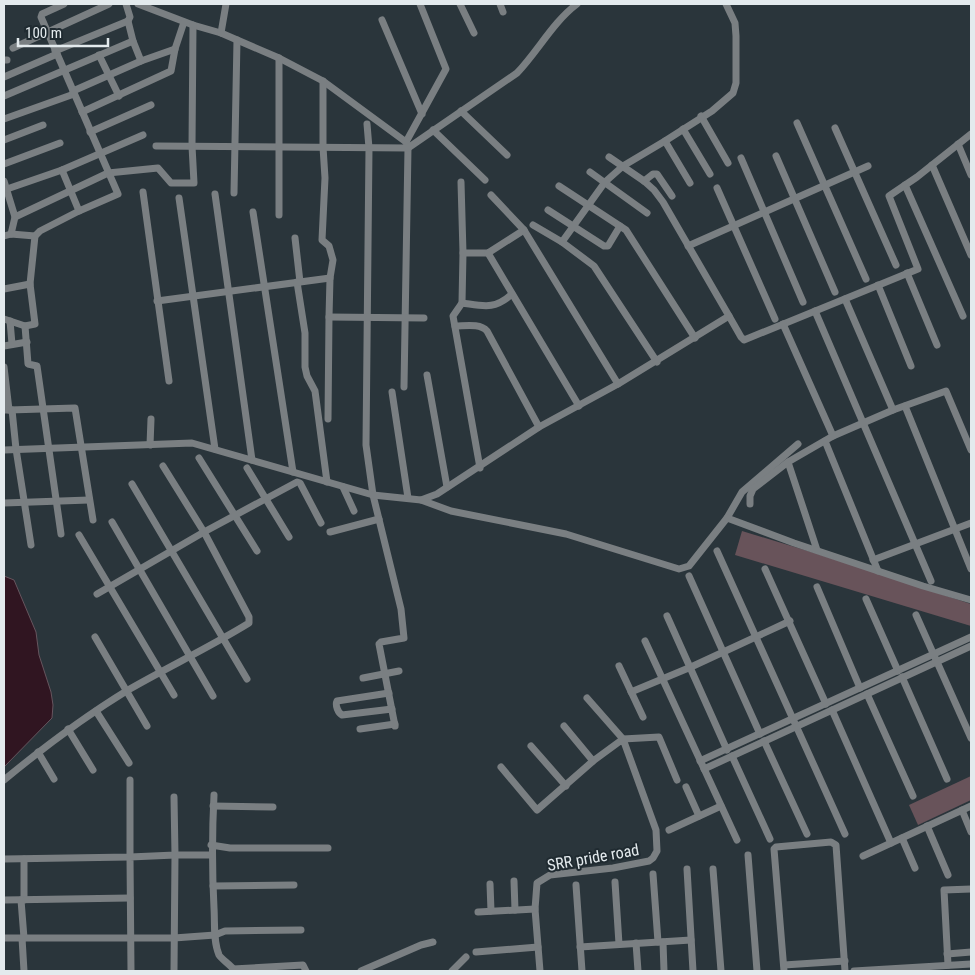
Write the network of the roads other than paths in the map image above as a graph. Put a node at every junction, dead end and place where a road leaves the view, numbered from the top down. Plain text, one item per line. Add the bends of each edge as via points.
1 (64, 4) edge
2 (109, 4) edge
3 (126, 4) edge
4 (138, 4) edge
5 (226, 4) edge
6 (420, 4) edge
7 (460, 4) edge
8 (500, 4) edge
9 (577, 4) edge
10 (726, 4) edge
11 (503, 12) dead end
12 (128, 20) junction
13 (382, 20) dead end
14 (184, 22) junction
15 (193, 25) junction
16 (48, 32) junction
17 (221, 33) junction
18 (474, 33) dead end
19 (237, 40) junction
20 (133, 41) junction
21 (13, 48) dead end
22 (175, 49) junction
23 (56, 52) junction
24 (99, 55) junction
25 (279, 58) junction
26 (141, 61) junction
27 (64, 70) junction
28 (109, 76) junction
29 (4, 77) edge
30 (323, 81) junction
31 (73, 93) junction
32 (4, 96) edge
33 (119, 96) junction
34 (151, 106) dead end
35 (461, 111) junction
36 (82, 112) junction
37 (422, 114) junction
38 (701, 116) junction
39 (4, 119) edge
40 (797, 123) dead end
41 (367, 124) dead end
42 (43, 125) dead end
43 (835, 128) dead end
44 (683, 129) junction
45 (433, 130) junction
46 (90, 132) junction
47 (971, 134) edge
48 (143, 135) dead end
49 (4, 140) edge
50 (665, 141) junction
51 (60, 143) dead end
52 (958, 144) junction
53 (407, 145) junction
54 (156, 146) dead end
55 (192, 146) junction
56 (235, 146) junction
57 (279, 147) junction
58 (323, 147) junction
59 (368, 148) junction
60 (100, 153) junction
61 (506, 155) dead end
62 (776, 156) dead end
63 (609, 157) dead end
64 (741, 158) dead end
65 (728, 163) dead end
66 (4, 164) edge
67 (932, 165) junction
68 (623, 166) junction
69 (868, 166) dead end
70 (62, 170) junction
71 (590, 172) dead end
72 (855, 172) junction
73 (108, 173) junction
74 (710, 174) dead end
75 (971, 175) edge
76 (484, 180) dead end
77 (644, 181) junction
78 (461, 182) dead end
79 (605, 182) junction
80 (690, 183) dead end
81 (5, 185) edge
82 (824, 185) junction
83 (905, 185) junction
84 (560, 186) dead end
85 (717, 188) dead end
86 (70, 191) junction
87 (143, 192) dead end
88 (234, 193) dead end
89 (215, 194) dead end
90 (491, 195) dead end
91 (672, 196) dead end
92 (179, 198) dead end
93 (795, 198) junction
94 (588, 206) junction
95 (548, 210) dead end
96 (79, 211) junction
97 (253, 212) dead end
98 (764, 212) junction
99 (647, 213) dead end
100 (279, 215) dead end
101 (15, 217) junction
102 (533, 225) dead end
103 (734, 225) junction
104 (573, 226) junction
105 (620, 226) junction
106 (524, 230) junction
107 (8, 235) edge
108 (35, 236) junction
109 (295, 238) dead end
110 (562, 242) junction
111 (688, 246) junction
112 (463, 253) junction
113 (488, 254) junction
114 (971, 255) edge
115 (896, 265) dead end
116 (907, 273) junction
117 (330, 278) junction
118 (866, 279) dead end
119 (298, 282) junction
120 (30, 284) junction
121 (878, 285) junction
122 (264, 286) junction
123 (4, 289) edge
124 (228, 291) junction
125 (835, 292) dead end
126 (512, 294) junction
127 (193, 296) junction
128 (845, 299) junction
129 (157, 301) junction
130 (803, 302) dead end
131 (462, 303) junction
132 (815, 311) junction
133 (729, 316) junction
134 (963, 316) dead end
135 (329, 317) junction
136 (367, 317) junction
137 (405, 318) junction
138 (424, 318) dead end
139 (775, 319) dead end
140 (7, 320) edge
141 (783, 324) junction
142 (25, 326) junction
143 (455, 326) junction
144 (695, 338) junction
145 (27, 342) junction
146 (12, 344) junction
147 (937, 345) dead end
148 (4, 346) edge
149 (656, 362) junction
150 (912, 366) dead end
151 (4, 367) edge
152 (426, 375) dead end
153 (4, 377) edge
154 (169, 381) dead end
155 (618, 384) junction
156 (404, 387) dead end
157 (392, 392) dead end
158 (579, 406) junction
159 (905, 406) junction
160 (42, 408) junction
161 (8, 410) edge
162 (893, 410) junction
163 (328, 418) dead end
164 (152, 419) dead end
165 (864, 423) junction
166 (539, 427) junction
167 (833, 436) junction
168 (825, 441) junction
169 (150, 444) junction
170 (798, 444) dead end
171 (80, 447) junction
172 (50, 448) junction
173 (16, 449) junction
174 (215, 449) junction
175 (4, 450) edge
176 (971, 450) edge
177 (199, 458) dead end
178 (252, 460) junction
179 (788, 462) junction
180 (163, 466) dead end
181 (247, 468) dead end
182 (480, 468) junction
183 (293, 472) junction
184 (328, 482) junction
185 (132, 484) dead end
186 (343, 487) junction
187 (447, 487) junction
188 (374, 495) junction
189 (265, 498) junction
190 (408, 498) junction
191 (89, 500) junction
192 (421, 500) junction
193 (57, 501) junction
194 (24, 502) junction
195 (4, 503) edge
196 (750, 504) dead end
197 (354, 511) dead end
198 (236, 515) junction
199 (727, 518) junction
200 (379, 519) junction
201 (93, 520) dead end
202 (112, 522) dead end
203 (321, 523) dead end
204 (971, 523) edge
205 (955, 529) junction
206 (204, 532) junction
207 (330, 532) dead end
208 (61, 534) dead end
209 (79, 535) dead end
210 (289, 537) dead end
211 (916, 544) junction
212 (31, 545) dead end
213 (172, 550) junction
214 (817, 550) junction
215 (257, 551) dead end
216 (717, 551) dead end
217 (874, 560) junction
218 (971, 568) edge
219 (139, 569) junction
220 (765, 569) dead end
221 (878, 571) junction
222 (690, 576) dead end
223 (932, 581) dead end
224 (110, 586) junction
225 (816, 587) dead end
226 (98, 594) dead end
227 (866, 599) dead end
228 (971, 600) edge
229 (916, 615) dead end
230 (667, 616) dead end
231 (790, 621) junction
232 (95, 637) dead end
233 (756, 637) junction
234 (971, 637) edge
235 (223, 639) junction
236 (645, 641) dead end
237 (971, 646) edge
238 (724, 652) junction
239 (189, 656) junction
240 (935, 658) junction
241 (619, 666) dead end
242 (691, 667) junction
243 (160, 672) junction
244 (399, 672) dead end
245 (385, 674) junction
246 (900, 674) junction
247 (363, 678) dead end
248 (248, 679) dead end
249 (663, 679) junction
250 (860, 688) junction
251 (127, 692) junction
252 (631, 692) junction
253 (389, 693) junction
254 (867, 694) junction
255 (174, 695) dead end
256 (213, 696) dead end
257 (587, 698) dead end
258 (826, 704) junction
259 (392, 709) junction
260 (832, 710) junction
261 (96, 711) junction
262 (643, 718) dead end
263 (793, 718) junction
264 (147, 726) dead end
265 (564, 726) dead end
266 (796, 726) junction
267 (68, 729) junction
268 (360, 729) dead end
269 (760, 734) junction
270 (971, 738) edge
271 (623, 739) junction
272 (764, 741) junction
273 (531, 746) dead end
274 (727, 750) junction
275 (38, 752) junction
276 (732, 756) junction
277 (700, 761) junction
278 (593, 762) junction
279 (129, 763) dead end
280 (501, 767) dead end
281 (704, 769) junction
282 (93, 770) dead end
283 (54, 779) dead end
284 (947, 779) dead end
285 (4, 780) edge
286 (130, 780) dead end
287 (677, 780) dead end
288 (566, 786) junction
289 (686, 787) dead end
290 (214, 795) dead end
291 (912, 796) dead end
292 (174, 797) dead end
293 (213, 806) junction
294 (721, 806) junction
295 (971, 806) edge
296 (273, 807) dead end
297 (962, 810) junction
298 (699, 816) junction
299 (927, 826) junction
300 (669, 830) dead end
301 (971, 832) edge
302 (808, 834) dead end
303 (845, 834) dead end
304 (902, 838) junction
305 (770, 839) dead end
306 (737, 840) dead end
307 (891, 843) junction
308 (211, 845) junction
309 (328, 848) dead end
310 (175, 855) junction
311 (212, 855) junction
312 (748, 855) dead end
313 (863, 856) dead end
314 (130, 857) junction
315 (4, 859) edge
316 (24, 859) junction
317 (915, 868) dead end
318 (687, 869) dead end
319 (713, 869) dead end
320 (653, 874) dead end
321 (948, 875) dead end
322 (514, 881) dead end
323 (615, 882) dead end
324 (490, 884) dead end
325 (294, 885) dead end
326 (576, 885) dead end
327 (213, 886) junction
328 (971, 888) edge
329 (130, 898) junction
330 (4, 900) edge
331 (22, 900) junction
332 (536, 909) junction
333 (515, 910) junction
334 (491, 911) junction
335 (478, 912) dead end
336 (301, 930) dead end
337 (215, 935) junction
338 (130, 937) junction
339 (4, 938) edge
340 (23, 938) junction
341 (174, 938) junction
342 (690, 940) junction
343 (433, 942) dead end
344 (660, 942) junction
345 (636, 943) junction
346 (619, 944) junction
347 (538, 947) junction
348 (580, 947) junction
349 (476, 952) dead end
350 (971, 952) edge
351 (947, 954) junction
352 (466, 957) dead end
353 (845, 961) junction
354 (971, 964) edge
355 (948, 965) junction
356 (784, 968) edge
357 (271, 969) edge
358 (234, 970) edge
359 (24, 971) edge
360 (131, 971) edge
361 (174, 971) edge
362 (306, 971) edge
363 (361, 971) edge
364 (452, 971) edge
365 (540, 971) edge
366 (582, 971) edge
367 (638, 971) edge
368 (664, 971) edge
369 (693, 971) edge
370 (721, 971) edge
371 (758, 971) edge
372 (845, 971) edge
373 (854, 971) edge

1 - 16 street via 42,14
2 - 16 street
3 - 12 street
4 - 14 street
5 - 17 street
6 - 37 street via 446,69
7 - 18 street
8 - 11 street
9 - 35 street via 563,14 517,73
10 - 38 street via 735,22 736,83 733,93 722,104
12 - 20 street
12 - 23 street
13 - 37 street
14 - 15 street
14 - 22 street
15 - 17 street
15 - 55 street
16 - 21 street
16 - 23 street
17 - 19 street
19 - 25 street
19 - 56 street
20 - 24 street
20 - 26 street
22 - 26 street
22 - 33 street via 171,71
23 - 27 street
23 - 29 street
24 - 27 street
24 - 28 street
25 - 30 street
25 - 57 street
26 - 28 street
27 - 31 street
27 - 32 street
28 - 31 street
28 - 33 street
30 - 53 street
30 - 58 street
31 - 36 street
31 - 39 street
33 - 36 street
34 - 46 street
35 - 45 street
35 - 61 street
36 - 46 street
37 - 53 street
38 - 44 street
38 - 65 street
40 - 82 street
41 - 59 street
42 - 49 street
43 - 72 street
44 - 50 street
44 - 74 street
45 - 53 street
45 - 76 street
46 - 60 street
47 - 52 street
48 - 60 street
50 - 68 street
50 - 80 street
51 - 66 street
52 - 67 street
52 - 75 street
53 - 59 street
53 - 137 street
54 - 55 street
55 - 56 street
55 - 73 street via 194,183 171,183 158,168
56 - 57 street
56 - 88 street
57 - 58 street
57 - 100 street
58 - 59 street
58 - 117 street via 322,240 329,246 333,260
59 - 136 street
60 - 70 street
60 - 73 street
62 - 93 street
63 - 68 street
64 - 98 street
67 - 83 street
67 - 114 street
68 - 77 street
68 - 79 street
69 - 72 street
70 - 81 street
70 - 86 street
71 - 79 street
72 - 82 street
72 - 115 street
73 - 86 street
73 - 96 street via 118,194
77 - 91 street via 658,174
77 - 111 street via 663,202
78 - 112 street
79 - 94 street
79 - 99 street
81 - 101 street
82 - 93 street
82 - 118 street
83 - 116 street via 889,196 918,269
83 - 134 street
84 - 94 street
85 - 103 street
86 - 96 street
86 - 101 street
87 - 129 street
89 - 124 street
90 - 106 street
92 - 127 street
93 - 98 street
93 - 125 street
94 - 104 street
94 - 105 street
95 - 104 street
96 - 108 street
97 - 122 street
98 - 103 street
98 - 130 street
101 - 107 street
102 - 110 street
103 - 111 street
103 - 139 street
104 - 105 street via 606,247
104 - 110 street
105 - 144 street via 631,236
106 - 113 street
106 - 155 street
107 - 108 street
108 - 120 street
109 - 119 street
110 - 149 street via 598,270
111 - 133 street
112 - 113 street
112 - 131 street
113 - 126 street
116 - 121 street
116 - 147 street
117 - 119 street
117 - 135 street
119 - 122 street
119 - 184 street via 305,333 305,367 315,391
120 - 123 street
120 - 142 street via 35,324
121 - 128 street
121 - 150 street
122 - 124 street
122 - 183 street
124 - 127 street
124 - 178 street
126 - 131 street via 493,306
126 - 158 street
127 - 129 street
127 - 174 street
128 - 132 street
128 - 162 street
129 - 154 street
131 - 143 street via 453,316
132 - 141 street
132 - 165 street
133 - 141 street via 744,340
133 - 144 street
135 - 136 street
135 - 163 street
136 - 137 street
136 - 188 street via 366,445
137 - 138 street
137 - 156 street
140 - 142 street
140 - 146 street
141 - 167 street
142 - 145 street
143 - 166 street via 479,326 487,331
143 - 182 street
144 - 149 street
145 - 146 street
145 - 160 street via 28,364 38,366
146 - 148 street
149 - 155 street
151 - 153 street
152 - 187 street
153 - 161 street
155 - 158 street
157 - 190 street
158 - 166 street
159 - 162 street
159 - 176 street via 946,391
159 - 205 street
160 - 161 street
160 - 171 street via 76,408
160 - 172 street
161 - 173 street
162 - 165 street
164 - 169 street
165 - 167 street
165 - 211 street
166 - 182 street
167 - 168 street
168 - 179 street
168 - 217 street
169 - 171 street
169 - 174 street via 192,443
170 - 199 street via 746,488
171 - 172 street
171 - 191 street
172 - 173 street
172 - 193 street
173 - 175 street
173 - 194 street
174 - 178 street
177 - 198 street
178 - 183 street
179 - 196 street via 753,489
179 - 214 street
180 - 206 street
181 - 189 street
182 - 187 street
183 - 184 street
184 - 186 street
185 - 213 street
186 - 188 street
186 - 197 street
187 - 192 street
188 - 190 street
188 - 200 street
189 - 198 street
189 - 203 street via 300,483
189 - 210 street
190 - 192 street
191 - 193 street
191 - 201 street
192 - 199 street via 451,511 566,534 676,569 689,566
193 - 194 street
193 - 208 street
194 - 195 street
194 - 212 street
198 - 206 street
198 - 215 street
199 - 214 street
200 - 207 street
200 - 245 street via 401,610 404,638 379,644
202 - 219 street
204 - 205 street
205 - 211 street
205 - 218 street
206 - 213 street
206 - 235 street via 249,617 249,623
209 - 224 street
211 - 217 street
211 - 223 street
213 - 219 street
213 - 235 street
214 - 221 street
216 - 233 street
217 - 221 street
219 - 224 street
219 - 239 street
220 - 231 street
221 - 228 street
222 - 238 street
224 - 226 street
224 - 243 street
225 - 250 street
227 - 246 street
229 - 240 street
230 - 242 street
231 - 233 street
231 - 258 street
232 - 251 street
233 - 238 street
233 - 263 street
234 - 240 street
235 - 239 street
235 - 248 street
236 - 249 street
237 - 240 street
238 - 242 street
238 - 269 street
239 - 243 street
239 - 256 street
240 - 246 street
240 - 270 street
241 - 252 street
242 - 249 street
242 - 274 street
243 - 251 street
243 - 255 street
244 - 245 street
245 - 247 street
245 - 253 street
246 - 250 street
246 - 254 street
246 - 284 street
249 - 252 street
249 - 277 street
250 - 258 street
251 - 261 street
251 - 264 street
252 - 262 street
253 - 259 street
253 - 259 street via 338,701 336,704 342,715
254 - 260 street
254 - 291 street
257 - 271 street
258 - 263 street
259 - 268 street via 395,725
260 - 266 street
260 - 307 street
261 - 267 street
261 - 279 street
263 - 266 street
263 - 269 street
265 - 278 street
266 - 272 street
266 - 303 street
267 - 275 street
267 - 282 street
269 - 274 street
271 - 278 street
271 - 287 street via 659,738
271 - 332 street, SRR pride road via 656,830 654,858 613,868 550,875 536,883
272 - 276 street
272 - 302 street
273 - 288 street
274 - 277 street
275 - 283 street
275 - 285 street
276 - 281 street
276 - 305 street
277 - 281 street
278 - 288 street
280 - 288 street via 537,810
281 - 294 street
286 - 314 street
289 - 298 street
290 - 293 street
292 - 310 street
293 - 296 street
293 - 308 street
294 - 298 street
294 - 306 street
295 - 297 street
297 - 299 street
297 - 301 street
298 - 300 street
299 - 304 street
299 - 321 street
304 - 307 street
304 - 317 street
307 - 313 street
308 - 309 street via 230,848
308 - 311 street
310 - 311 street
310 - 314 street
310 - 341 street
311 - 327 street
312 - 371 street
314 - 316 street
314 - 329 street
315 - 316 street
316 - 331 street
318 - 342 street
319 - 370 street
320 - 344 street
322 - 333 street
323 - 346 street
324 - 334 street
325 - 327 street
326 - 348 street
327 - 337 street
328 - 351 street via 944,890
329 - 331 street
329 - 338 street
330 - 331 street
331 - 340 street
332 - 333 street
332 - 347 street, SRR pride road
333 - 334 street
334 - 335 street
336 - 337 street via 225,930
337 - 341 street
337 - 358 street via 219,955
338 - 340 street
338 - 341 street
338 - 360 street
339 - 340 street
340 - 359 street
341 - 361 street
342 - 344 street
342 - 369 street
343 - 363 street
344 - 345 street
344 - 368 street
345 - 346 street
345 - 367 street
346 - 348 street
347 - 349 street
347 - 365 street, SRR pride road
348 - 366 street
350 - 351 street
351 - 355 street
352 - 364 street
353 - 356 street
353 - 356 street via 836,845 831,842 776,846
353 - 372 street
354 - 355 street
355 - 373 street
357 - 358 street
357 - 362 street via 303,965

